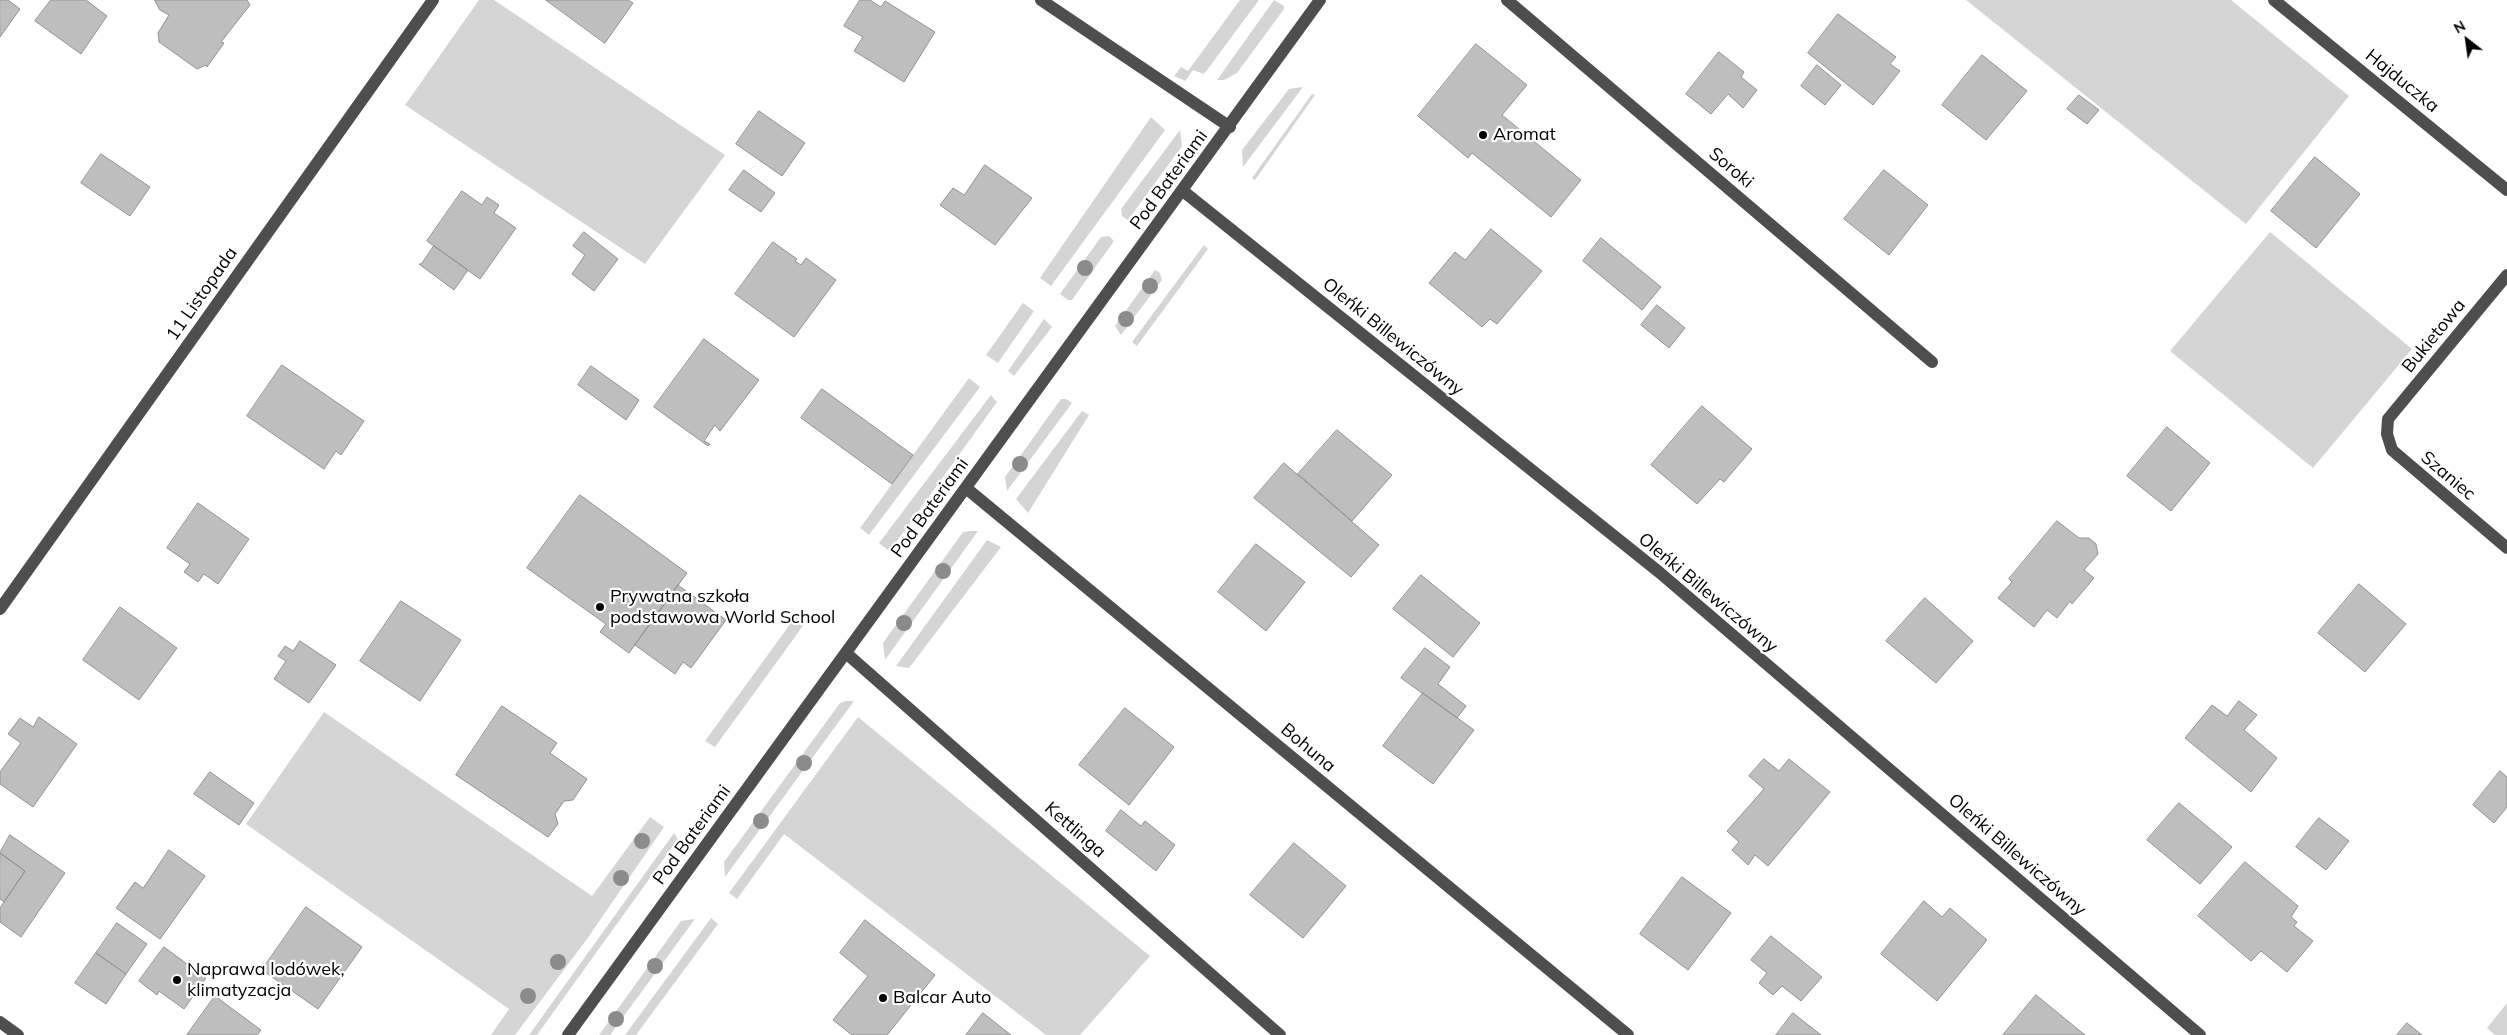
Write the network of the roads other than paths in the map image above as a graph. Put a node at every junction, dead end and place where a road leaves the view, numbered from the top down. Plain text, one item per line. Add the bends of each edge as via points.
1 (432, 0) edge
2 (1040, 0) edge
3 (1320, 0) edge
4 (1507, 0) edge
5 (2274, 0) edge
6 (1230, 126) junction
7 (2507, 190) edge
8 (1183, 191) junction
9 (2507, 275) edge
10 (1932, 362) dead end
11 (2388, 419) joint
12 (966, 488) junction
13 (2507, 548) edge
14 (0, 609) edge
15 (846, 652) junction
16 (0, 1022) edge
17 (18, 1035) edge
18 (568, 1035) edge
19 (1280, 1035) edge
20 (1628, 1035) edge
21 (2200, 1035) edge

1 - 14 street, 11 Listopada
2 - 6 street
3 - 6 street, Pod Bateriami
4 - 10 street, Soroki
5 - 7 street, Hajduczka
6 - 8 street, Pod Bateriami
8 - 12 street, Pod Bateriami
8 - 21 street, Oleńki Billewiczówny via 1659,572
9 - 11 street, Bukietowa
11 - 13 street, Szaniec via 2386,434 2392,450
12 - 15 street, Pod Bateriami
12 - 20 street, Bohuna
15 - 18 street, Pod Bateriami
15 - 19 street, Kettlinga
16 - 17 street

